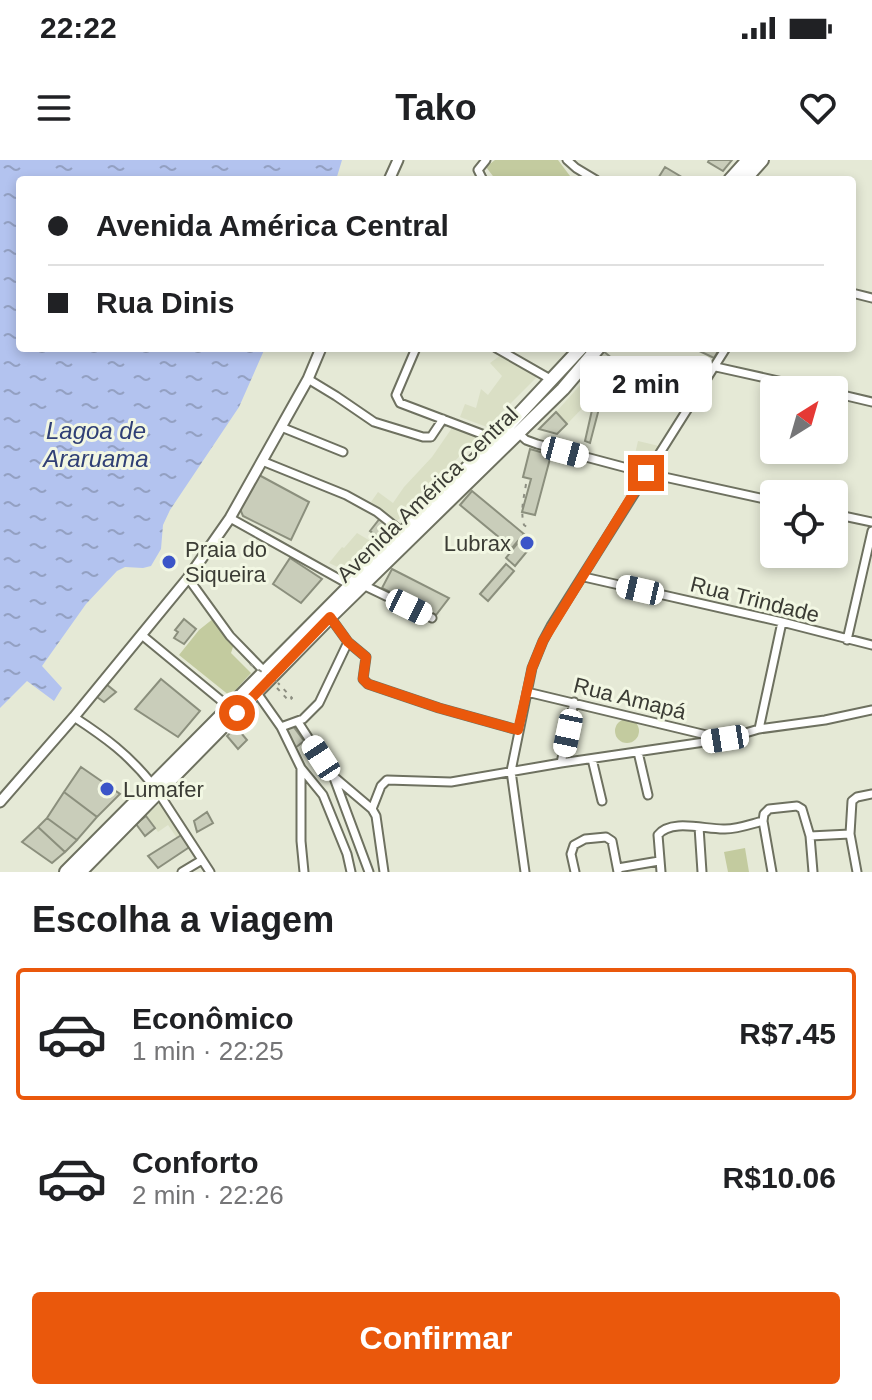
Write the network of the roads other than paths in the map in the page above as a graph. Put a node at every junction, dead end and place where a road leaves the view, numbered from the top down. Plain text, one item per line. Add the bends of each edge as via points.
1 (567, 160) edge
2 (753, 162) edge
3 (589, 176) edge
4 (735, 176) edge
5 (319, 352) edge
6 (414, 352) edge
7 (503, 352) edge
8 (577, 352) edge
9 (595, 352) edge
10 (724, 352) edge
11 (716, 367) junction
12 (760, 377) edge
13 (308, 379) junction
14 (552, 380) junction
15 (848, 396) edge
16 (872, 402) edge
17 (443, 419) junction
18 (281, 427) junction
19 (514, 429) junction
20 (496, 439) junction
21 (343, 452) dead end
22 (262, 461) junction
23 (646, 473) junction
24 (760, 498) edge
25 (848, 517) edge
26 (230, 518) junction
27 (872, 522) edge
28 (872, 531) edge
29 (402, 532) junction
30 (584, 577) junction
31 (188, 578) junction
32 (357, 585) junction
33 (330, 617) junction
34 (432, 618) dead end
35 (782, 622) junction
36 (143, 636) junction
37 (847, 640) junction
38 (348, 642) junction
39 (872, 645) edge
40 (270, 678) junction
41 (527, 692) junction
42 (257, 693) junction
43 (574, 702) junction
44 (229, 707) junction
45 (872, 710) edge
46 (74, 717) junction
47 (298, 722) junction
48 (281, 727) junction
49 (759, 729) junction
50 (518, 730) junction
51 (725, 739) junction
52 (638, 752) junction
53 (592, 759) junction
54 (561, 763) junction
55 (301, 768) junction
56 (511, 771) junction
57 (333, 776) junction
58 (155, 788) junction
59 (872, 794) edge
60 (648, 795) dead end
61 (602, 801) dead end
62 (0, 802) edge
63 (372, 809) junction
64 (763, 821) junction
65 (699, 827) junction
66 (850, 834) junction
67 (810, 836) junction
68 (202, 860) junction
69 (659, 861) junction
70 (618, 870) edge
71 (66, 872) edge
72 (80, 872) edge
73 (182, 872) edge
74 (210, 872) edge
75 (304, 872) edge
76 (351, 872) edge
77 (369, 872) edge
78 (384, 872) edge
79 (525, 872) edge
80 (575, 872) edge
81 (661, 872) edge
82 (702, 872) edge
83 (772, 872) edge
84 (813, 872) edge
85 (857, 872) edge

1 - 3 street
2 - 4 highway
5 - 13 street
6 - 17 street via 396,395 404,405
7 - 14 street
8 - 14 highway, Avenida América Central
9 - 19 highway, Avenida América Central via 563,389
10 - 11 street
11 - 12 street
11 - 23 street
13 - 17 street via 382,426 431,437
13 - 18 street
14 - 19 highway, Avenida América Central
15 - 16 street
17 - 20 street
18 - 21 street
18 - 22 street
19 - 20 highway, Avenida América Central
19 - 23 street via 531,442
19 - 32 highway, Avenida América Central
20 - 29 highway, Avenida América Central
22 - 26 street
22 - 29 street via 353,499
23 - 24 street
23 - 30 street
25 - 27 street
26 - 31 street
26 - 32 street
28 - 37 street
29 - 32 highway, Avenida América Central
30 - 35 street, Rua Trindade
30 - 41 street via 543,641
31 - 36 street
31 - 40 street via 223,628
32 - 33 highway, Avenida América Central
32 - 34 street
32 - 40 highway, Avenida América Central
33 - 38 street
33 - 40 highway, Avenida América Central
35 - 37 street, Rua Trindade
35 - 49 street
36 - 44 street
36 - 46 street
37 - 39 street, Rua Trindade
38 - 47 street via 319,703
38 - 50 street via 366,657 363,679 368,684
40 - 42 highway, Avenida América Central
40 - 44 highway, Avenida América Central
41 - 43 street, Rua Amapá
41 - 50 street
42 - 48 street
42 - 58 highway, Avenida América Central
43 - 51 street, Rua Amapá
43 - 54 street
44 - 58 highway, Avenida América Central
45 - 49 street
46 - 58 street via 136,763
46 - 62 street
47 - 48 street
47 - 57 street
48 - 55 street
49 - 51 street
50 - 56 street
51 - 52 street
52 - 53 street
52 - 60 street
53 - 54 street
53 - 61 street
54 - 56 street
55 - 75 street
55 - 76 street via 323,795
56 - 63 street via 439,783 387,780
56 - 79 street
57 - 63 street
57 - 77 street
58 - 68 street
58 - 71 highway, Avenida América Central
58 - 72 highway, Avenida América Central
59 - 66 street via 852,801
63 - 78 street
64 - 65 street via 727,830
64 - 67 street via 769,809 797,806
64 - 83 street
65 - 69 street via 661,831
65 - 82 street
66 - 67 street
66 - 85 street
67 - 84 street
68 - 73 street
68 - 74 street
69 - 70 street
69 - 81 street
70 - 80 street via 610,838 596,838 572,848

